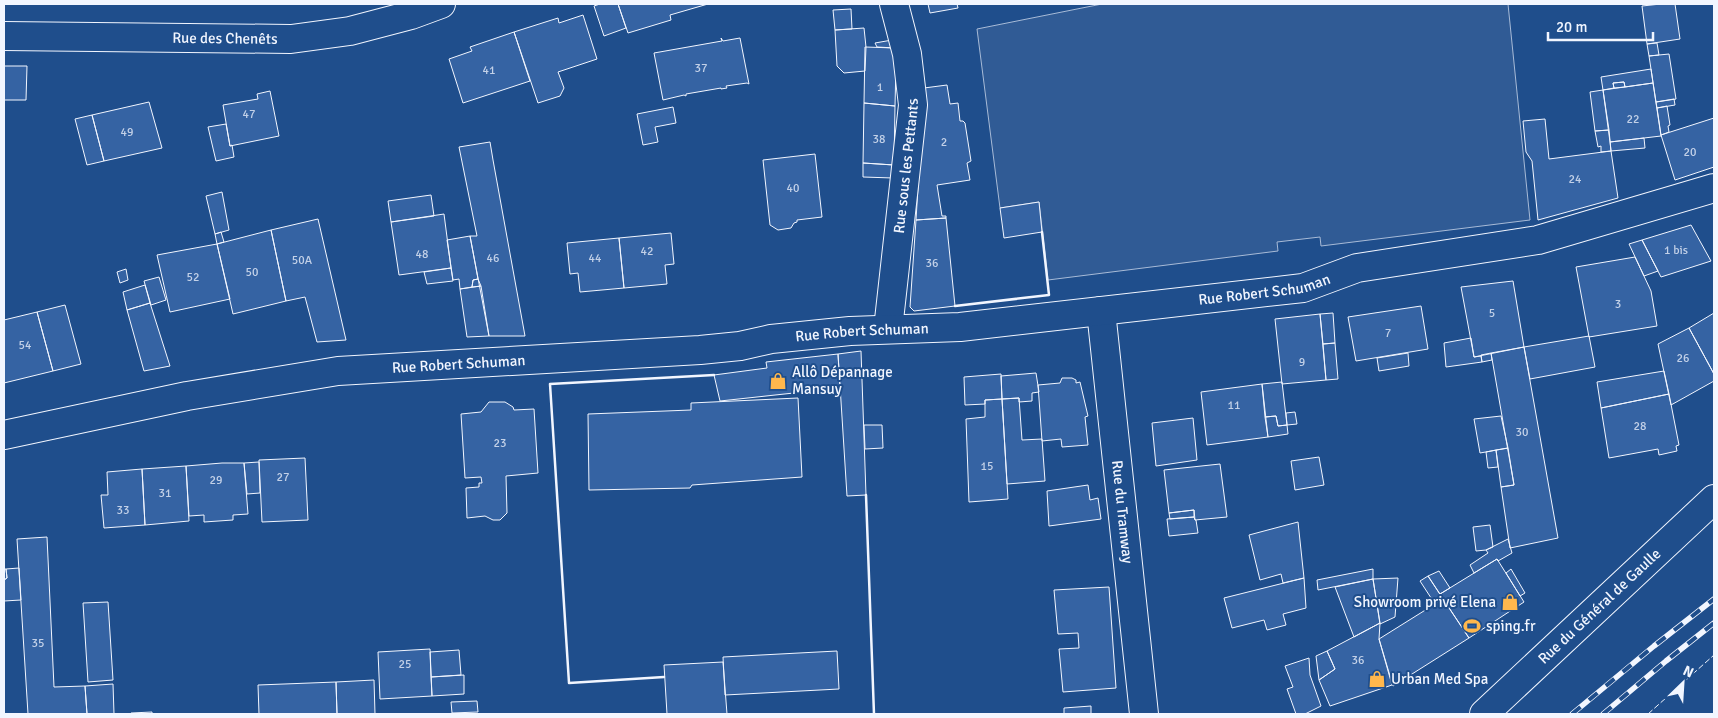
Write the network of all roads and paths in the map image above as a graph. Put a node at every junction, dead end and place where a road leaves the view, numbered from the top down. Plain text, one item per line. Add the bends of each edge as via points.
1 (441, 4) edge
2 (894, 4) edge
3 (4, 36) edge
4 (1714, 188) edge
5 (1101, 311) junction
6 (888, 329) junction
7 (4, 435) edge
8 (1714, 499) edge
9 (1144, 714) edge
10 (1484, 714) edge

1 - 3 street, Rue des Chenêts via 350,31 291,39
2 - 6 street, Rue sous les Pettants via 907,54 913,105
4 - 5 street, Rue Robert Schuman via 1538,240 1357,268 1303,288
5 - 6 street, Rue Robert Schuman via 960,327
5 - 9 street, Rue du Tramway
6 - 7 street, Rue Robert Schuman via 771,339 700,350 338,371 187,396
8 - 10 street, Rue du Général de Gaulle

